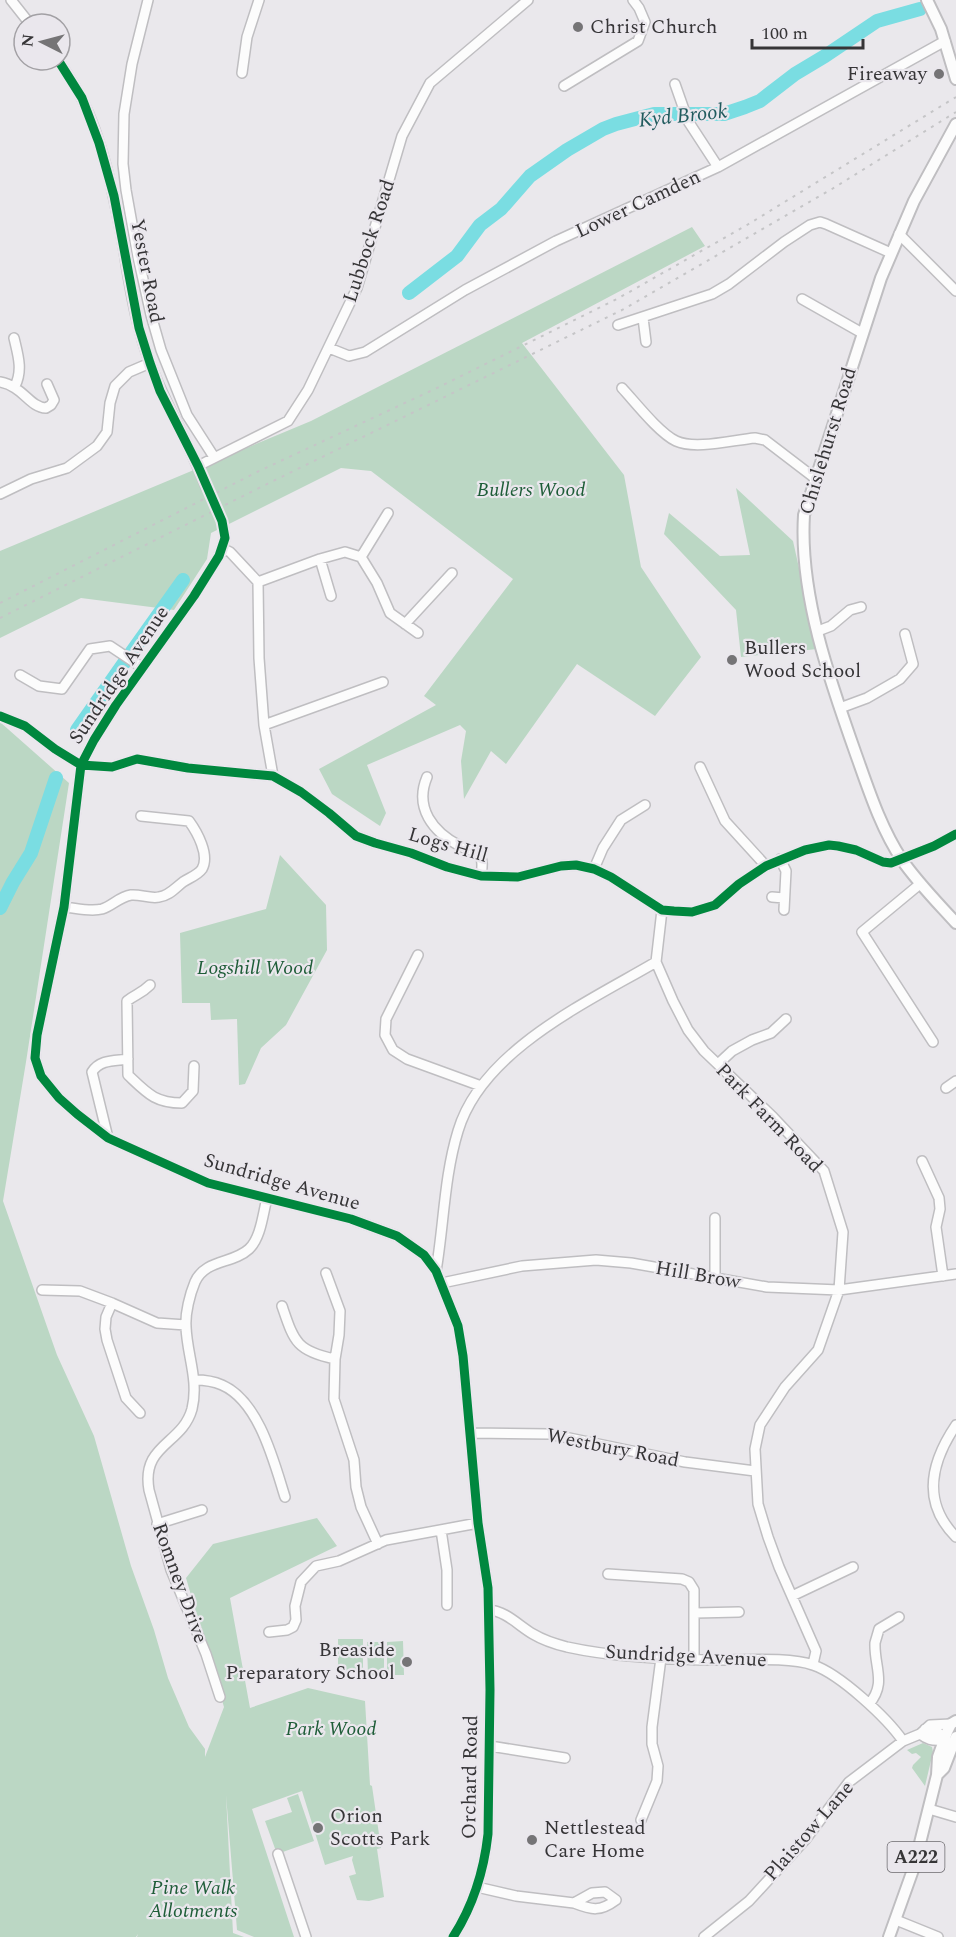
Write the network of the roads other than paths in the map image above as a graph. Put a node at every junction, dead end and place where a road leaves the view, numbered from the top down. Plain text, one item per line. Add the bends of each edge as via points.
1 (11, 0) edge
2 (148, 0) edge
3 (259, 0) edge
4 (528, 0) edge
5 (633, 0) edge
6 (929, 2) edge
7 (20, 12) edge
8 (945, 41) junction
9 (954, 64) edge
10 (66, 72) edge
11 (243, 73) dead end
12 (956, 79) edge
13 (675, 84) dead end
14 (564, 86) dead end
15 (956, 125) edge
16 (718, 167) junction
17 (899, 234) junction
18 (891, 253) junction
19 (956, 291) edge
20 (802, 299) dead end
21 (642, 318) junction
22 (618, 325) dead end
23 (862, 333) junction
24 (14, 338) dead end
25 (646, 342) dead end
26 (329, 348) junction
27 (150, 363) junction
28 (0, 382) edge
29 (47, 384) dead end
30 (15, 387) junction
31 (622, 388) dead end
32 (214, 457) junction
33 (198, 466) junction
34 (816, 479) junction
35 (206, 487) tunnel mouth
36 (0, 494) edge
37 (388, 513) dead end
38 (222, 521) tunnel mouth
39 (222, 548) junction
40 (361, 557) junction
41 (320, 559) junction
42 (452, 573) dead end
43 (258, 582) junction
44 (331, 596) dead end
45 (861, 607) dead end
46 (405, 624) junction
47 (818, 631) junction
48 (418, 633) dead end
49 (905, 634) dead end
50 (143, 668) junction
51 (20, 675) dead end
52 (383, 682) dead end
53 (840, 708) junction
54 (0, 716) edge
55 (264, 725) junction
56 (81, 765) junction
57 (700, 767) dead end
58 (273, 776) junction
59 (413, 781) dead end
60 (645, 805) dead end
61 (141, 816) dead end
62 (956, 834) edge
63 (780, 859) junction
64 (902, 859) junction
65 (766, 866) junction
66 (594, 869) junction
67 (481, 876) junction
68 (920, 884) junction
69 (772, 897) dead end
70 (784, 898) junction
71 (64, 907) junction
72 (662, 910) junction
73 (784, 910) dead end
74 (956, 922) edge
75 (418, 955) dead end
76 (656, 962) junction
77 (150, 985) dead end
78 (786, 1019) dead end
79 (933, 1041) dead end
80 (128, 1059) junction
81 (718, 1065) junction
82 (194, 1066) dead end
83 (956, 1081) edge
84 (481, 1086) junction
85 (946, 1088) dead end
86 (108, 1138) junction
87 (922, 1161) dead end
88 (267, 1198) junction
89 (715, 1218) dead end
90 (440, 1250) junction
91 (424, 1255) junction
92 (436, 1271) junction
93 (326, 1274) dead end
94 (956, 1274) edge
95 (943, 1276) junction
96 (715, 1278) junction
97 (442, 1283) junction
98 (42, 1290) dead end
99 (839, 1290) junction
100 (112, 1303) junction
101 (282, 1305) dead end
102 (186, 1325) junction
103 (335, 1359) junction
104 (195, 1380) junction
105 (140, 1413) dead end
106 (956, 1425) edge
107 (470, 1433) junction
108 (755, 1471) junction
109 (285, 1497) dead end
110 (202, 1510) dead end
111 (478, 1523) junction
112 (158, 1524) junction
113 (441, 1530) junction
114 (956, 1537) edge
115 (378, 1544) junction
116 (854, 1567) dead end
117 (608, 1574) dead end
118 (792, 1596) junction
119 (447, 1605) dead end
120 (489, 1610) junction
121 (739, 1612) dead end
122 (695, 1613) junction
123 (899, 1617) dead end
124 (269, 1632) dead end
125 (661, 1659) junction
126 (694, 1660) junction
127 (813, 1664) junction
128 (220, 1697) dead end
129 (869, 1704) junction
130 (954, 1723) edge
131 (923, 1732) junction
132 (903, 1741) junction
133 (951, 1741) edge
134 (490, 1746) junction
135 (565, 1758) dead end
136 (929, 1809) junction
137 (956, 1816) edge
138 (641, 1820) dead end
139 (278, 1854) dead end
140 (477, 1887) junction
141 (574, 1903) dead end
142 (896, 1920) junction
143 (306, 1937) edge
144 (453, 1937) edge
145 (704, 1937) edge
146 (889, 1937) edge
147 (938, 1937) edge

1 - 7 street
2 - 32 street via 124,114 126,190 161,350 188,415
3 - 11 street via 247,37
4 - 26 street, Lubbock Road via 430,83 402,136 357,288
5 - 14 street via 645,22 638,41
6 - 8 main road
8 - 9 main road
8 - 16 street, Lower Camden
9 - 12 main road
10 - 27 street, Yester Road via 82,98 99,143
13 - 16 street via 688,121
15 - 17 main road, Chislehurst Road
16 - 26 street, Lower Camden via 556,241 465,290 365,352 349,356
17 - 18 main road, Chislehurst Road
17 - 19 street
18 - 21 street via 826,224 815,223 712,294
18 - 23 main road, Chislehurst Road
20 - 23 street
21 - 22 street
21 - 25 street
23 - 34 main road, Chislehurst Road
24 - 30 street via 20,363
26 - 32 street, Lubbock Road via 288,421
27 - 33 street, Yester Road
27 - 36 street via 129,372 115,386 107,432 97,446 67,468 31,478
28 - 30 street
29 - 30 street via 54,400 46,408 35,405
31 - 34 street via 675,440 691,445 755,438 765,441
32 - 33 street, Lubbock Road
33 - 35 street, Yester Road
34 - 47 main road, Chislehurst Road via 804,515 803,548
37 - 40 street
38 - 39 street
39 - 43 street
39 - 50 street, Sundridge Avenue via 194,596
40 - 41 street via 345,552
40 - 46 street via 390,613
41 - 43 street
41 - 44 street
42 - 46 street
43 - 55 street
45 - 47 street
46 - 48 street
47 - 53 main road, Chislehurst Road
49 - 53 street via 913,664 900,678 867,698
50 - 51 street via 110,646 90,649 62,689 39,686
50 - 56 street, Sundridge Avenue
52 - 55 street
53 - 64 main road, Chislehurst Road via 881,821
54 - 56 street via 25,726
55 - 58 street
56 - 58 street, Logs Hill via 111,767 137,759
56 - 71 street, Sundridge Avenue
57 - 65 street via 726,821
58 - 67 street, Logs Hill via 301,792 356,836
59 - 67 street via 425,781 422,801 427,817 453,842 478,854
60 - 66 street via 621,820
61 - 71 street via 189,821 204,857 199,872 160,897 133,895 103,909
62 - 64 street
63 - 64 street, Logs Hill via 829,845 883,862
63 - 65 street, Logs Hill
63 - 70 street via 786,872
64 - 68 main road, Chislehurst Road
65 - 72 street, Logs Hill via 715,905 692,912
66 - 67 street, Logs Hill via 576,865 518,878
66 - 72 street, Logs Hill
68 - 74 main road, Chislehurst Road
68 - 79 street via 861,932
69 - 70 street
70 - 73 street
71 - 86 street, Sundridge Avenue via 35,1058 41,1076 60,1098
72 - 76 street, Park Farm Road
75 - 84 street via 386,1019 385,1035 393,1050 407,1059
76 - 81 street, Park Farm Road via 688,1030
76 - 84 street via 524,1042
77 - 80 street via 127,1001
78 - 81 street via 771,1033 732,1051
80 - 82 street via 128,1075 150,1096 167,1103 182,1103 193,1091
80 - 86 street via 107,1061 96,1065 92,1072
81 - 99 street, Park Farm Road via 824,1171 843,1232
83 - 85 street
84 - 90 street via 459,1128 452,1152
86 - 88 street, Sundridge Avenue via 208,1183
87 - 95 street via 939,1198 936,1227
88 - 91 street, Sundridge Avenue via 364,1224 397,1236
88 - 102 street, Romney Drive via 253,1245 213,1264 196,1280
89 - 96 street
90 - 91 street
90 - 92 street
91 - 92 street, Sundridge Avenue
92 - 97 street, Sundridge Avenue
93 - 103 street via 340,1311
94 - 95 street, Hill Brow
95 - 99 street, Hill Brow
96 - 97 street, Hill Brow via 596,1260 522,1266
96 - 99 street, Hill Brow via 767,1287
97 - 107 street, Sundridge Avenue via 462,1346
98 - 100 street via 80,1291
99 - 108 street, Park Farm Road via 818,1350 785,1387 760,1425
100 - 102 street via 157,1323
100 - 105 street via 106,1317 107,1340 126,1398
101 - 103 street via 292,1336 302,1347 315,1355
102 - 104 street, Romney Drive
103 - 115 street via 334,1399 354,1460 361,1507
104 - 109 street via 221,1384 242,1400 269,1448
104 - 112 street, Romney Drive via 191,1410 184,1426 156,1454 148,1468 147,1480
106 - 114 street via 938,1456 933,1482 939,1517
107 - 108 street, Westbury Road via 550,1434 685,1462
107 - 111 street, Sundridge Avenue
108 - 118 street, Park Farm Road via 758,1504
110 - 112 street
111 - 113 street
111 - 120 street, Sundridge Avenue
112 - 128 street, Romney Drive via 171,1570
113 - 115 street
113 - 119 street
115 - 124 street via 316,1566 301,1581 292,1627
116 - 118 street
117 - 122 street via 689,1582 694,1590
118 - 127 street, Park Farm Road via 816,1651
120 - 125 street, Sundridge Avenue via 498,1611 545,1640 565,1646
120 - 134 street, Orchard Road
121 - 122 street
122 - 126 street
123 - 129 street via 879,1629 875,1642 879,1685
125 - 126 street, Sundridge Avenue
125 - 138 street via 652,1744 657,1781
126 - 127 street, Sundridge Avenue
127 - 129 street, Sundridge Avenue via 834,1675
129 - 132 street, Sundridge Avenue
130 - 131 street, Plaistow Lane via 930,1725
130 - 133 main road, A222
131 - 132 street, Plaistow Lane
131 - 133 street via 935,1741
132 - 145 street, Plaistow Lane via 849,1782 805,1840 749,1900
133 - 136 main road, A222 via 936,1766
134 - 135 street
134 - 140 street, Orchard Road via 486,1856
136 - 137 street
136 - 142 main road, A222
139 - 143 street
140 - 141 street
140 - 144 street, Orchard Road
142 - 146 main road, A222
142 - 147 street

